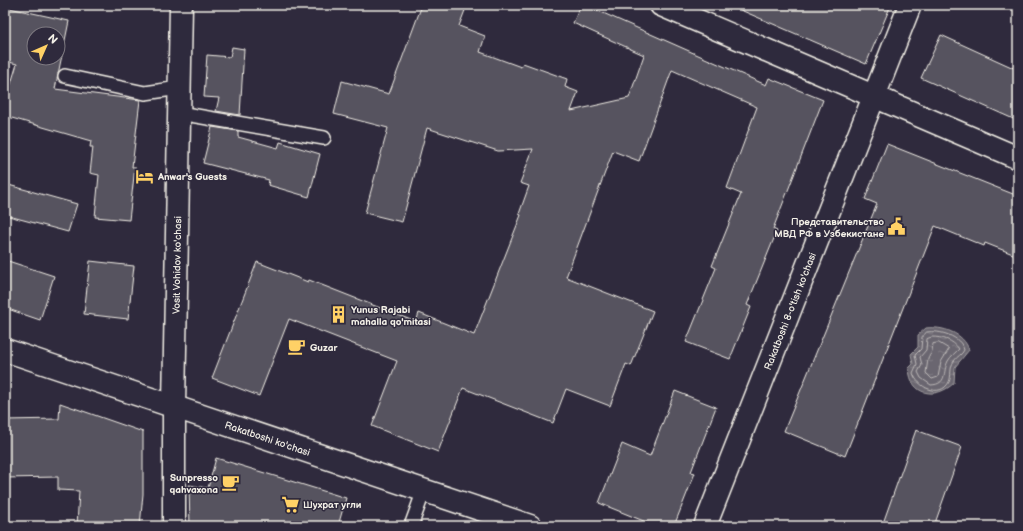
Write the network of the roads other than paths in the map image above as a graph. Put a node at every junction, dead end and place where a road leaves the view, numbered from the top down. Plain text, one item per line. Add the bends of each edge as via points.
1 (181, 5) edge
2 (660, 5) edge
3 (910, 5) edge
4 (65, 76) dead end
5 (179, 88) junction
6 (875, 97) junction
7 (179, 113) junction
8 (324, 138) dead end
9 (1018, 158) edge
10 (5, 350) edge
11 (174, 406) junction
12 (424, 490) junction
13 (174, 526) edge
14 (411, 526) edge
15 (530, 526) edge
16 (705, 526) edge

1 - 5 street, Vosit Vohidov ko'chasi
2 - 6 street
3 - 6 street, Rakatboshi 8-o'tish ko'chasi
4 - 5 lane via 145,92
5 - 7 street, Vosit Vohidov ko'chasi
6 - 9 street
6 - 16 street, Rakatboshi 8-o'tish ko'chasi
7 - 8 lane
7 - 11 street, Vosit Vohidov ko'chasi
10 - 11 street, Rakatboshi ko'chasi
11 - 12 street, Rakatboshi ko'chasi
11 - 13 street, Vosit Vohidov ko'chasi
12 - 14 lane
12 - 15 street, Rakatboshi ko'chasi

